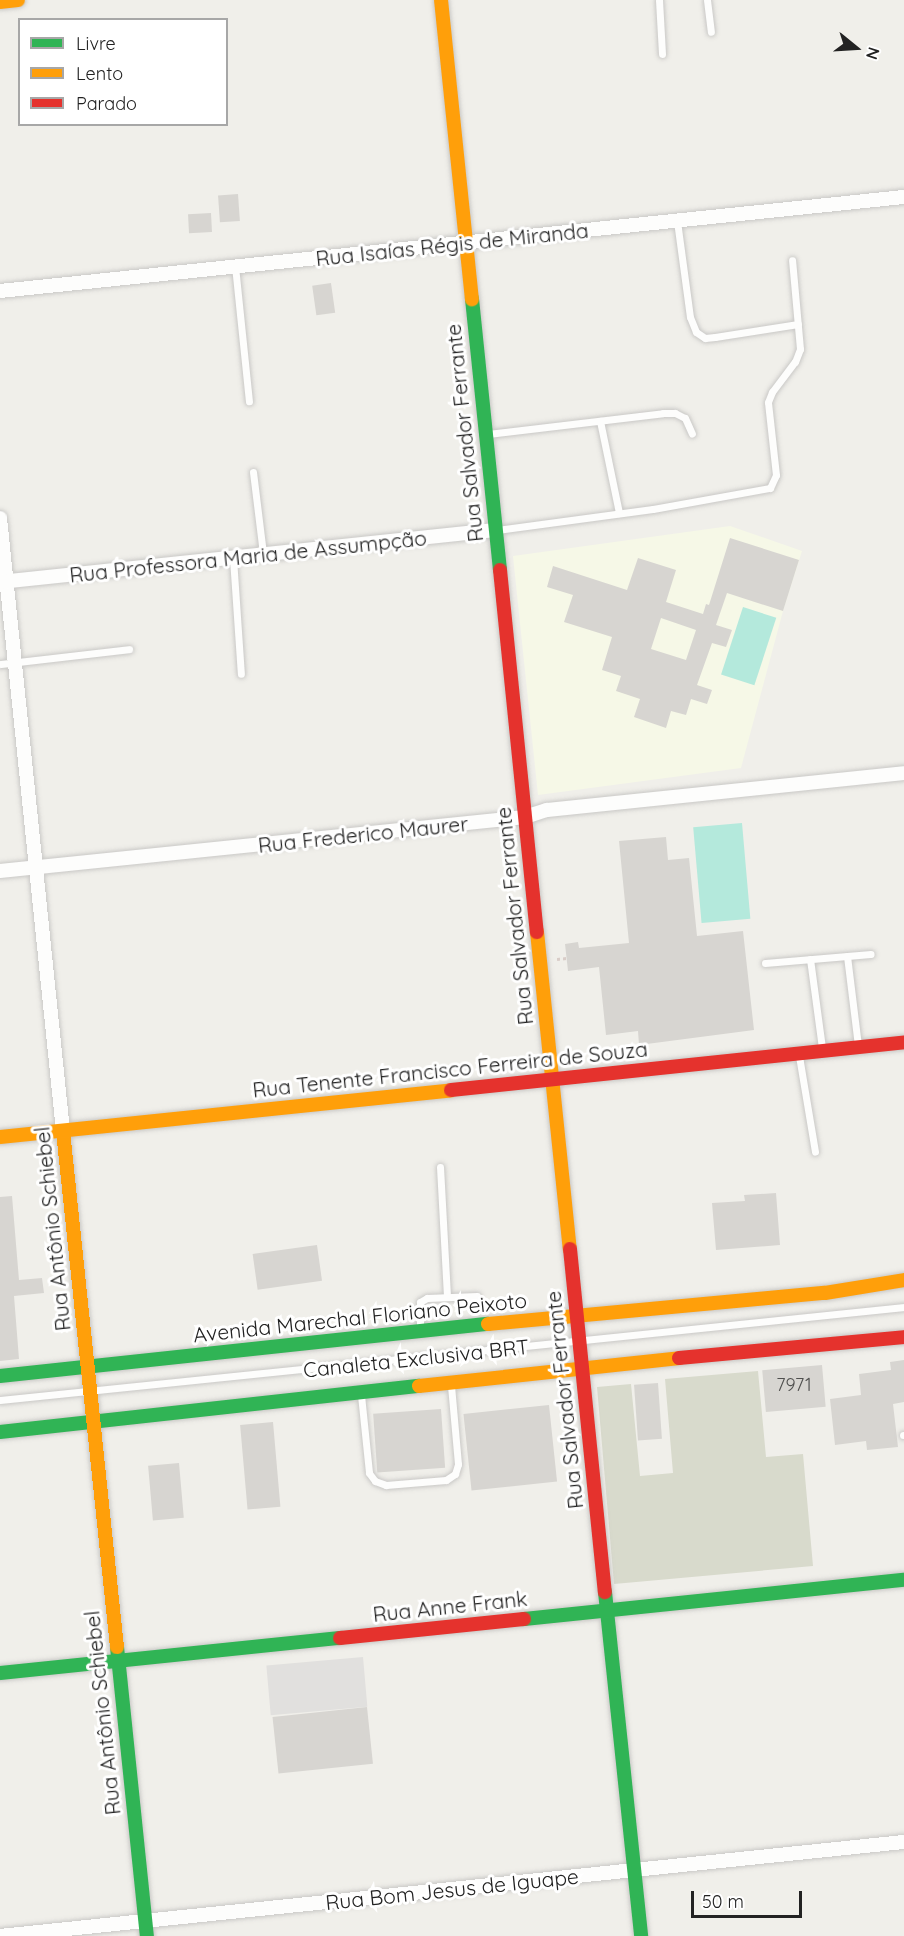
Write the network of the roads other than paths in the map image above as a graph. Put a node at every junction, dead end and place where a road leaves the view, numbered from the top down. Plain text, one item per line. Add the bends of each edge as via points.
1 (18, 0) edge
2 (441, 0) edge
3 (659, 0) edge
4 (707, 0) edge
5 (0, 2) edge
6 (711, 32) dead end
7 (662, 54) dead end
8 (904, 197) edge
9 (677, 220) junction
10 (466, 242) junction
11 (792, 260) dead end
12 (235, 266) junction
13 (0, 291) edge
14 (798, 324) junction
15 (249, 401) dead end
16 (600, 421) junction
17 (692, 434) dead end
18 (486, 435) junction
19 (253, 472) dead end
20 (619, 513) junction
21 (0, 518) edge
22 (495, 530) junction
23 (263, 554) junction
24 (233, 558) junction
25 (3, 582) edge
26 (129, 649) dead end
27 (15, 662) junction
28 (0, 663) edge
29 (241, 674) dead end
30 (904, 773) edge
31 (525, 817) junction
32 (36, 868) junction
33 (0, 871) edge
34 (872, 954) dead end
35 (847, 956) junction
36 (810, 959) junction
37 (765, 963) dead end
38 (904, 1042) edge
39 (858, 1047) junction
40 (823, 1051) junction
41 (798, 1053) junction
42 (552, 1079) junction
43 (63, 1131) junction
44 (0, 1137) edge
45 (815, 1152) dead end
46 (440, 1167) dead end
47 (904, 1280) edge
48 (477, 1296) dead end
49 (447, 1297) junction
50 (904, 1307) edge
51 (577, 1315) junction
52 (420, 1332) junction
53 (904, 1337) edge
54 (579, 1341) junction
55 (88, 1366) junction
56 (582, 1368) junction
57 (0, 1376) edge
58 (451, 1382) junction
59 (90, 1391) junction
60 (361, 1392) junction
61 (0, 1401) edge
62 (93, 1422) junction
63 (0, 1432) edge
64 (904, 1580) edge
65 (607, 1611) junction
66 (118, 1661) junction
67 (0, 1673) edge
68 (904, 1842) edge
69 (634, 1870) junction
70 (145, 1920) junction
71 (0, 1936) edge
72 (147, 1936) edge
73 (641, 1936) edge

1 - 5 main road
2 - 10 main road, Rua Salvador Ferrante
3 - 7 lane
4 - 6 lane
8 - 9 street, Rua Isaías Régis de Miranda
9 - 10 street, Rua Isaías Régis de Miranda
9 - 14 lane via 690,317 696,332 705,338 715,338
10 - 12 street, Rua Isaías Régis de Miranda
10 - 18 main road, Rua Salvador Ferrante
11 - 14 lane
12 - 13 street, Rua Isaías Régis de Miranda
12 - 15 lane
14 - 20 lane via 800,349 768,402 776,476 770,488
16 - 17 lane via 675,413 685,418
16 - 18 lane
16 - 20 lane
18 - 22 main road, Rua Salvador Ferrante
19 - 23 lane
20 - 22 lane
21 - 25 street, Rua Antônio Schiebel
22 - 23 street, Rua Professora Maria de Assumpção
22 - 31 main road, Rua Salvador Ferrante
23 - 24 street, Rua Professora Maria de Assumpção
24 - 25 street, Rua Professora Maria de Assumpção
24 - 29 lane
25 - 27 street, Rua Antônio Schiebel
26 - 27 lane
27 - 28 lane
27 - 32 street, Rua Antônio Schiebel
30 - 31 street, Rua Frederico Maurer via 547,810
31 - 32 street, Rua Frederico Maurer
31 - 42 main road, Rua Salvador Ferrante
32 - 33 street, Rua Frederico Maurer
32 - 43 street, Rua Antônio Schiebel
34 - 35 lane
35 - 36 lane
35 - 39 lane
36 - 37 lane
36 - 40 lane
38 - 39 main road, Rua Tenente Francisco Ferreira de Souza
39 - 40 main road, Rua Tenente Francisco Ferreira de Souza
40 - 41 main road, Rua Tenente Francisco Ferreira de Souza
41 - 42 main road, Rua Tenente Francisco Ferreira de Souza
41 - 45 lane
42 - 43 main road, Rua Tenente Francisco Ferreira de Souza
42 - 51 main road, Rua Salvador Ferrante
43 - 44 main road, Rua Tenente Francisco Ferreira de Souza
43 - 55 main road, Rua Antônio Schiebel
46 - 49 lane
47 - 51 main road, Avenida Marechal Floriano Peixoto via 825,1293
48 - 49 lane
49 - 52 lane via 420,1302
50 - 54 lane, Canaleta Exclusiva BRT
51 - 52 main road, Avenida Marechal Floriano Peixoto
51 - 54 main road, Rua Salvador Ferrante
52 - 55 main road, Avenida Marechal Floriano Peixoto
53 - 56 main road
54 - 56 main road, Rua Salvador Ferrante
54 - 59 lane, Canaleta Exclusiva BRT
55 - 57 main road, Avenida Marechal Floriano Peixoto
55 - 59 main road, Rua Antônio Schiebel
56 - 58 main road
56 - 65 main road, Rua Salvador Ferrante
58 - 60 main road
58 - 60 lane via 458,1464 455,1474 447,1480 386,1485 375,1481 369,1473
59 - 61 lane, Canaleta Exclusiva BRT
59 - 62 main road, Rua Antônio Schiebel
60 - 62 main road
62 - 63 main road
62 - 66 main road, Rua Antônio Schiebel
64 - 65 main road, Rua Anne Frank
65 - 66 main road, Rua Anne Frank
65 - 69 main road, Rua Salvador Ferrante
66 - 67 main road, Rua Anne Frank
66 - 70 main road, Rua Antônio Schiebel
68 - 69 street, Rua Bom Jesus de Iguape
69 - 70 street, Rua Bom Jesus de Iguape
69 - 73 main road, Rua Salvador Ferrante
70 - 71 street, Rua Bom Jesus de Iguape
70 - 72 main road, Rua Antônio Schiebel

